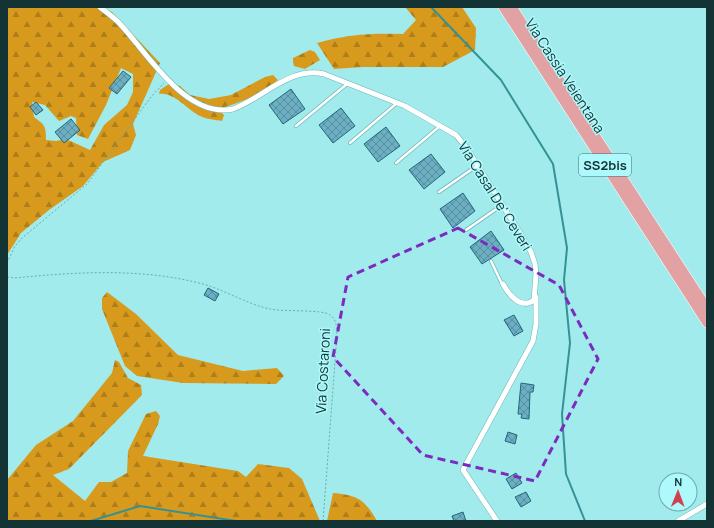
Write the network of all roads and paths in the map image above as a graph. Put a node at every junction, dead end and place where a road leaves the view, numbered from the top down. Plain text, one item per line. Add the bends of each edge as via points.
1 (100, 7) edge
2 (503, 7) edge
3 (512, 7) edge
4 (167, 80) junction
5 (347, 84) junction
6 (398, 102) junction
7 (296, 126) dead end
8 (440, 126) junction
9 (350, 142) dead end
10 (396, 163) dead end
11 (478, 165) junction
12 (439, 192) dead end
13 (503, 205) junction
14 (466, 230) dead end
15 (491, 261) dead end
16 (7, 263) edge
17 (536, 274) junction
18 (7, 277) edge
19 (503, 284) joint
20 (707, 308) edge
21 (707, 323) edge
22 (707, 504) edge
23 (323, 521) edge
24 (497, 521) edge
25 (678, 521) edge

1 - 4 street, Via Casal De' Ceveri via 120,24
2 - 21 highway, Via Cassia Veientana / SS2bis
3 - 20 highway, Via Cassia Veientana / SS2bis
4 - 5 street, Via Casal De' Ceveri via 181,93 198,103 222,110 238,107 300,74 316,72
4 - 16 path via 151,97 88,184 22,238
5 - 6 street, Via Casal De' Ceveri
5 - 7 lane
6 - 8 street, Via Casal De' Ceveri
6 - 9 lane
8 - 10 lane
8 - 11 street, Via Casal De' Ceveri via 462,141
11 - 12 lane
11 - 13 street, Via Casal De' Ceveri
13 - 14 lane
13 - 17 street, Via Casal De' Ceveri via 531,252
15 - 19 lane
17 - 19 street, Via Casal De' Ceveri via 534,298 529,303 521,303 514,299
17 - 24 street via 536,324 533,341 463,470
18 - 23 path, Via Costaroni via 110,272 171,277 214,287 268,309 330,314 336,323 336,349
22 - 25 street

